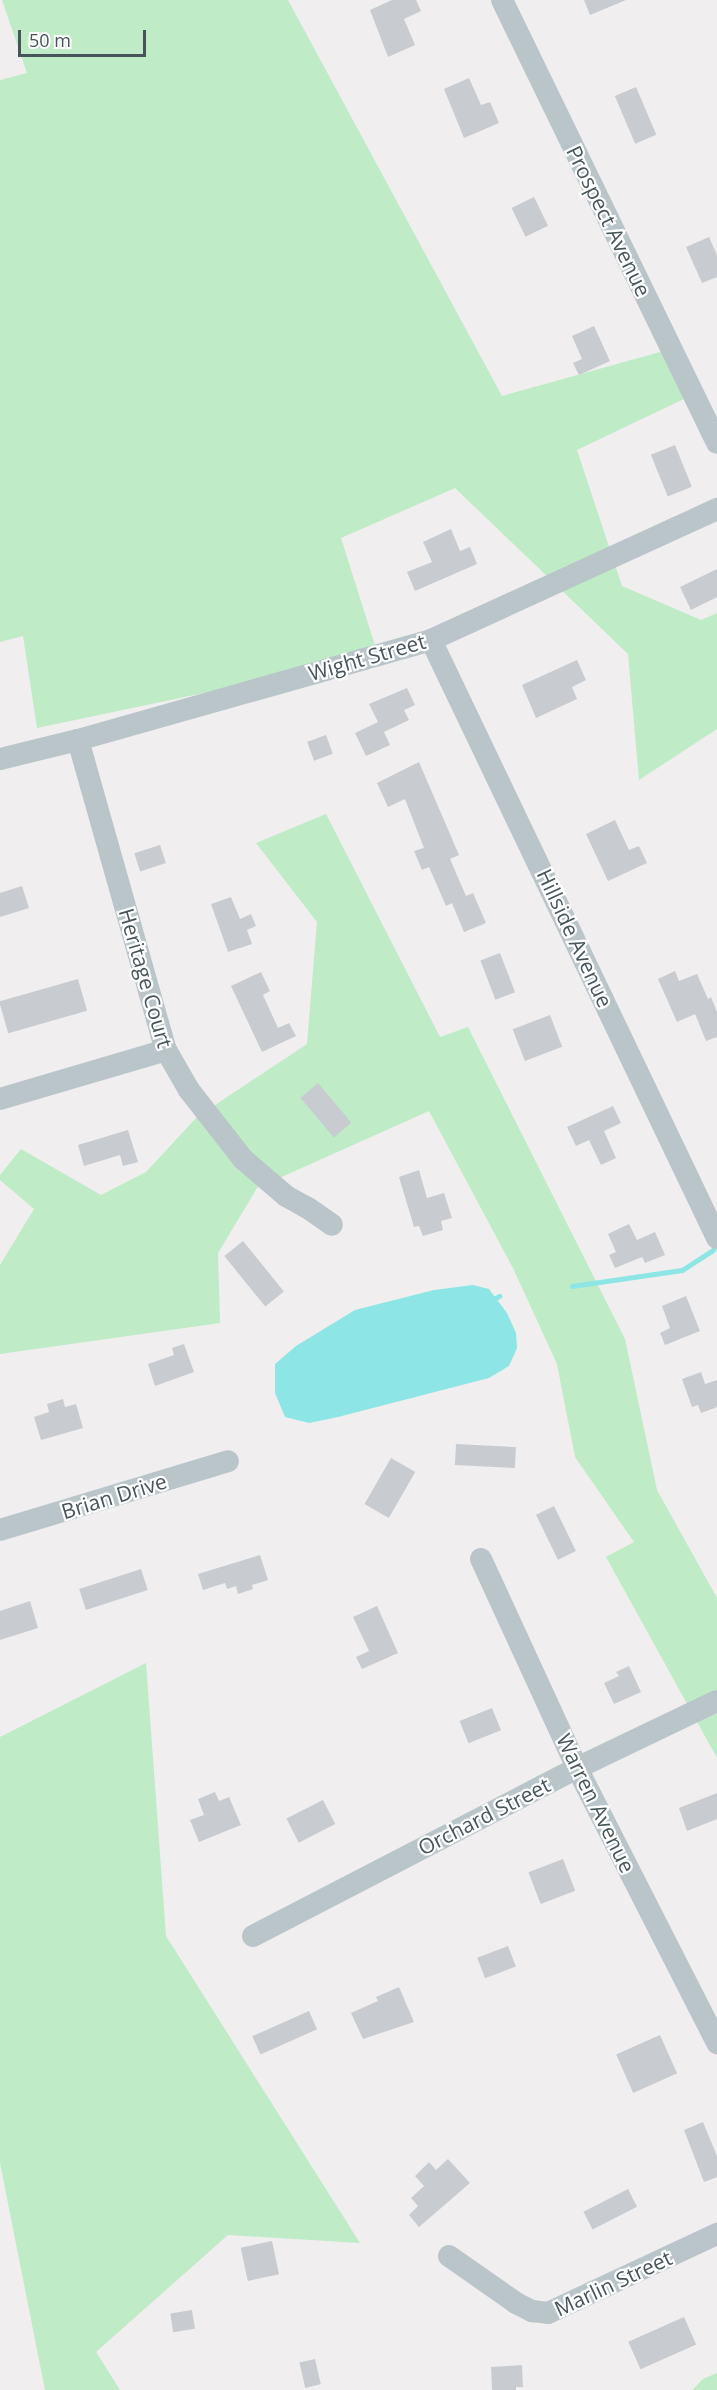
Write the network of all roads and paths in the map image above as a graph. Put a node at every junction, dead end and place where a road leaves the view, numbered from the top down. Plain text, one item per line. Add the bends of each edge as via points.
1 (502, 0) edge
2 (717, 442) edge
3 (717, 509) edge
4 (431, 640) junction
5 (78, 740) junction
6 (0, 759) edge
7 (165, 1050) junction
8 (0, 1099) edge
9 (332, 1225) dead end
10 (717, 1238) edge
11 (228, 1461) dead end
12 (0, 1530) edge
13 (481, 1559) dead end
14 (717, 1701) edge
15 (577, 1768) junction
16 (254, 1936) dead end
17 (717, 2043) edge
18 (717, 2234) edge
19 (449, 2256) dead end

1 - 2 street, Prospect Avenue
3 - 4 street, Wight Street
4 - 5 street, Wight Street
4 - 10 street, Hillside Avenue
5 - 6 street, Wight Street
5 - 7 street, Heritage Court
7 - 8 street
7 - 9 street, Heritage Court via 189,1090 243,1159 286,1196
11 - 12 street, Brian Drive
13 - 15 street, Warren Avenue
14 - 15 street, Orchard Street
15 - 16 street, Orchard Street
15 - 17 street, Warren Avenue
18 - 19 street, Marlin Street via 548,2313 516,2303

